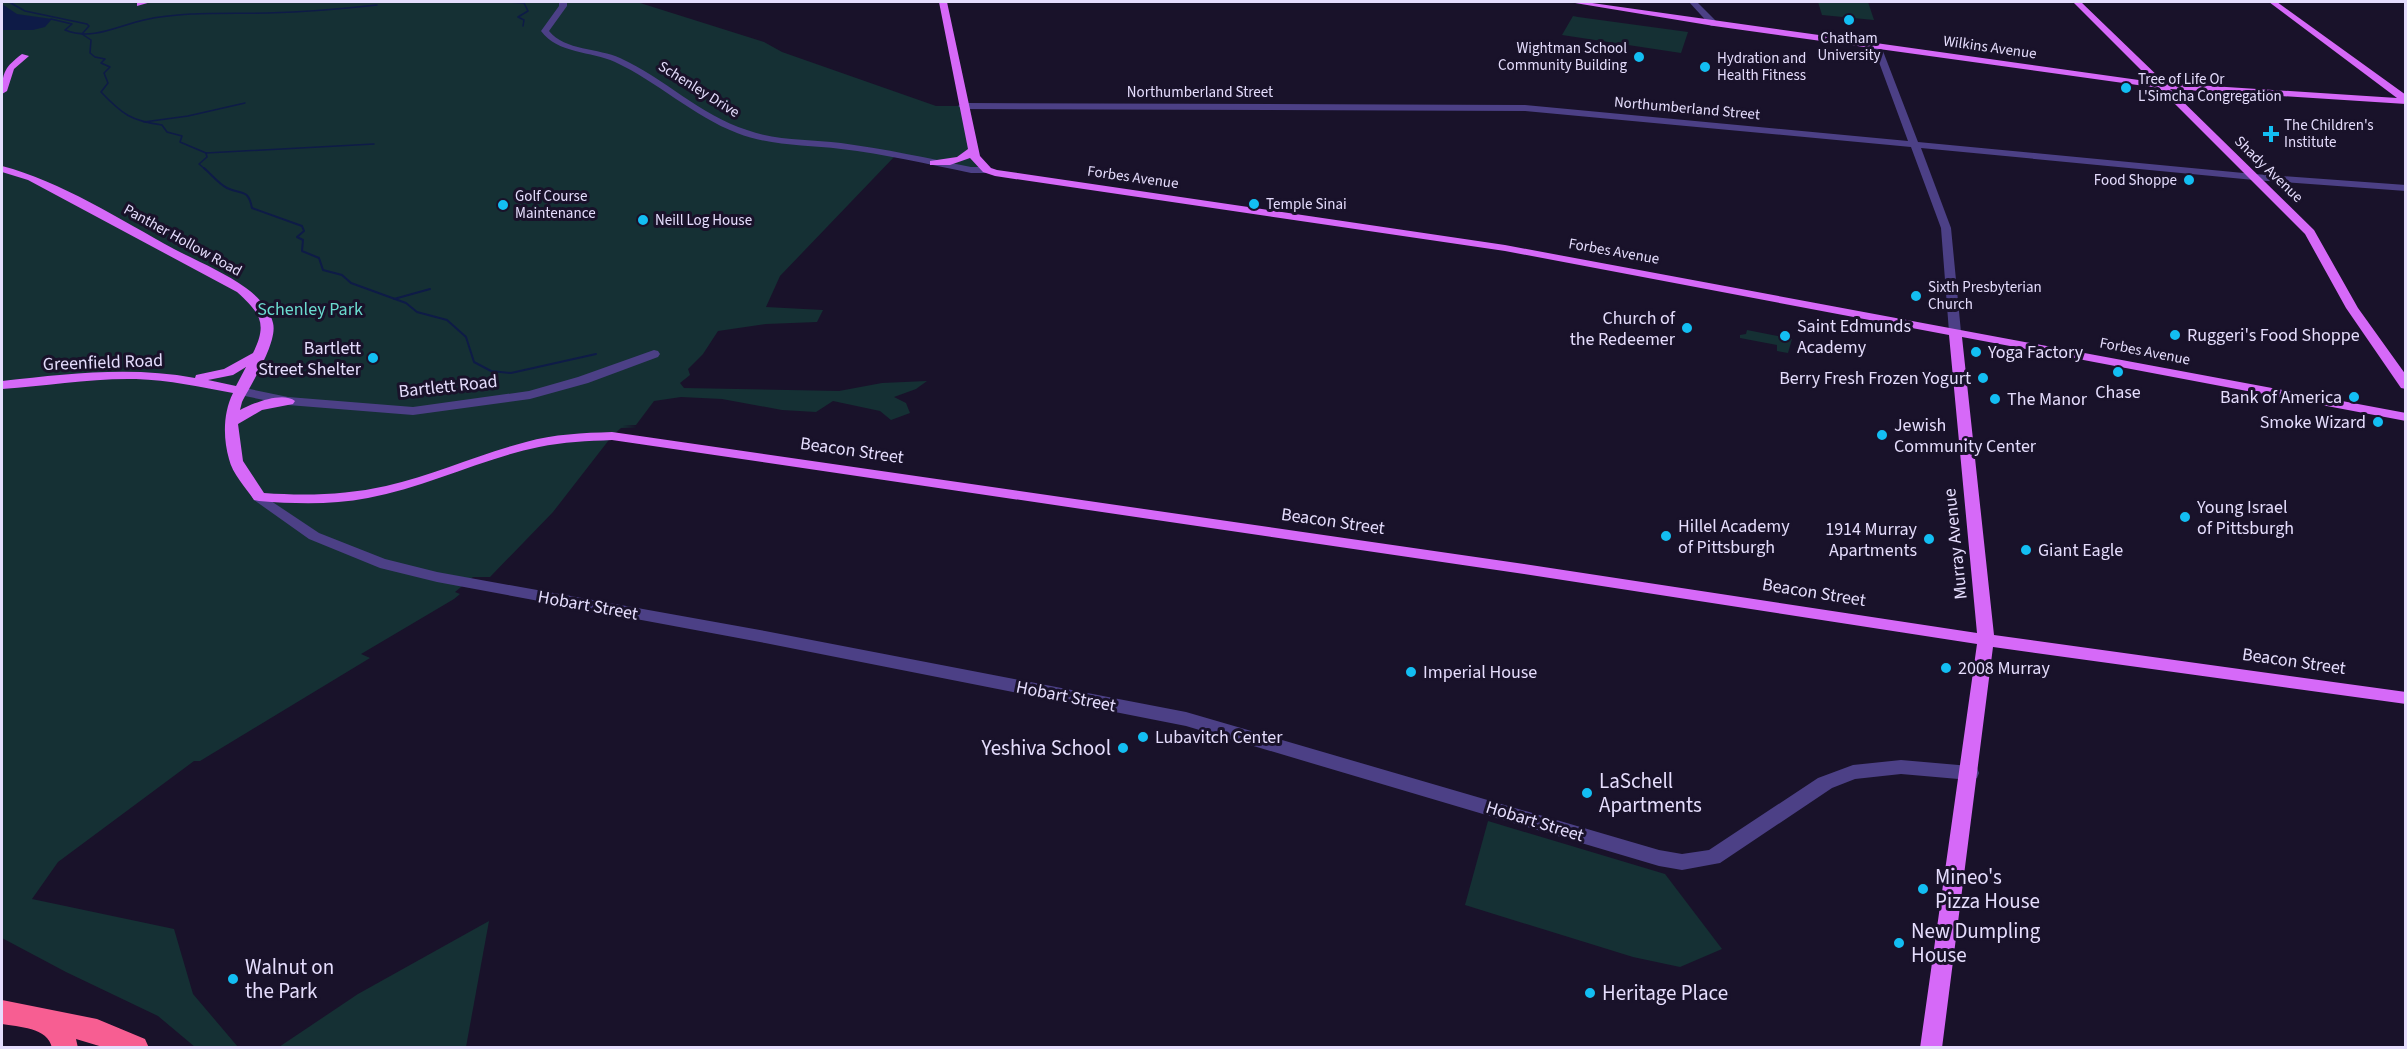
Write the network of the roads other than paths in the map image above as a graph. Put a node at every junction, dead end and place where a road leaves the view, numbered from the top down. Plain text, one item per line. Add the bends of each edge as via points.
1 (563, 2) edge
2 (943, 2) edge
3 (1573, 2) edge
4 (1693, 2) edge
5 (2077, 2) edge
6 (2273, 2) edge
7 (1714, 24) junction
8 (1878, 46) junction
9 (19, 60) dead end
10 (4, 65) edge
11 (2162, 86) junction
12 (2, 91) edge
13 (2406, 100) edge
14 (963, 106) junction
15 (1915, 145) junction
16 (973, 150) junction
17 (934, 163) junction
18 (2, 169) edge
19 (987, 170) junction
20 (2254, 177) junction
21 (2406, 188) edge
22 (1955, 332) junction
23 (260, 354) junction
24 (654, 354) dead end
25 (186, 379) junction
26 (2406, 385) edge
27 (2, 386) edge
28 (240, 391) junction
29 (288, 400) junction
30 (2406, 417) edge
31 (231, 423) junction
32 (259, 497) junction
33 (1986, 640) junction
34 (2406, 698) edge
35 (1970, 773) junction
36 (2, 1012) edge
37 (41, 1019) junction
38 (65, 1047) edge
39 (135, 1047) edge
40 (1931, 1047) edge

1 - 17 street, Schenley Drive via 545,32 552,41 602,53 630,65 739,130 773,140 857,148
2 - 14 main road
3 - 7 main road, Wilkins Avenue
4 - 7 street
5 - 11 main road, Shady Avenue
6 - 13 main road
7 - 8 main road, Wilkins Avenue
8 - 11 main road, Wilkins Avenue
8 - 15 street, Murray Avenue
9 - 10 main road
10 - 12 main road
11 - 13 main road, Wilkins Avenue
11 - 20 main road, Shady Avenue
14 - 15 street, Northumberland Street via 1525,108
14 - 16 main road
15 - 20 street, Northumberland Street
15 - 22 street, Murray Avenue via 1946,228
16 - 17 main road via 962,159
16 - 19 main road via 977,162
17 - 19 street, Schenley Drive
18 - 23 main road, Panther Hollow Road via 43,183 254,299 264,313 268,330
19 - 22 main road, Forbes Avenue via 1505,248
20 - 21 street, Northumberland Street
20 - 26 main road, Shady Avenue via 2310,232 2352,308
22 - 30 main road, Forbes Avenue
22 - 33 main road, Murray Avenue
23 - 25 main road via 228,372
23 - 28 main road, Panther Hollow Road
24 - 29 street, Bartlett Road via 584,380 469,405 414,411
25 - 27 main road, Greenfield Road via 129,375
25 - 28 main road, Greenfield Road
28 - 29 street, Bartlett Road
28 - 31 main road, Hobart Street
29 - 31 main road via 255,407
31 - 32 main road, Hobart Street via 236,460
32 - 33 main road, Beacon Street via 315,501 369,494 531,445 612,436
32 - 35 street, Hobart Street via 314,536 403,568 1186,719 1682,862 1713,857 1825,783 1853,772 1900,767
33 - 34 main road, Beacon Street
33 - 35 main road, Murray Avenue
35 - 40 main road, Murray Avenue
36 - 37 highway
37 - 38 highway via 58,1031
37 - 39 highway via 97,1031

